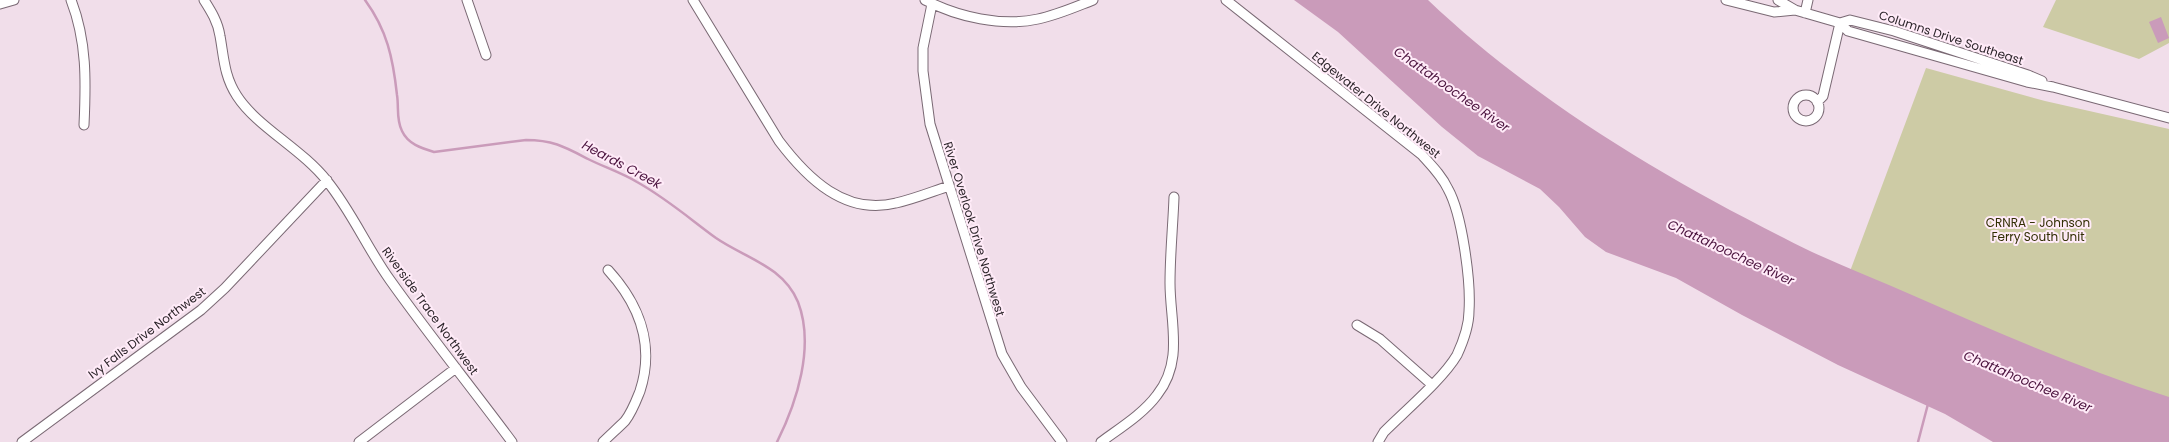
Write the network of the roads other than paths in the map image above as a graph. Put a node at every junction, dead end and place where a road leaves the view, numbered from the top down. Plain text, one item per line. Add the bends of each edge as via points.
1 (14, 0) edge
2 (71, 0) edge
3 (204, 0) edge
4 (468, 0) edge
5 (693, 0) edge
6 (1093, 0) edge
7 (1226, 0) edge
8 (1726, 0) edge
9 (1778, 0) edge
10 (1808, 0) edge
11 (929, 2) edge
12 (0, 4) edge
13 (1795, 10) junction
14 (1805, 13) junction
15 (1840, 22) junction
16 (486, 55) dead end
17 (1817, 102) dead end
18 (2169, 118) edge
19 (84, 125) dead end
20 (327, 180) junction
21 (949, 186) junction
22 (1174, 197) dead end
23 (608, 270) dead end
24 (1356, 326) dead end
25 (456, 368) junction
26 (1431, 384) junction
27 (22, 442) edge
28 (359, 442) edge
29 (512, 442) edge
30 (603, 442) edge
31 (1062, 442) edge
32 (1101, 442) edge
33 (1378, 442) edge

1 - 12 street
2 - 19 street via 83,43 86,72
3 - 20 street, Riverside Trace Northwest via 215,17 225,71 238,98 250,112 298,151
4 - 16 street
5 - 21 street via 778,141 794,161 827,190 846,201 868,206 896,203
6 - 11 street via 1039,19 1006,21 984,19
7 - 26 street, Edgewater Drive Northwest via 1422,155 1448,188 1459,221 1469,290 1469,312 1465,334 1457,355 1445,372
8 - 13 street, Columns Drive Southeast via 1774,12
9 - 13 street, Columns Drive Southeast
10 - 14 street
11 - 21 street, River Overlook Drive Northwest via 923,48 924,90 930,124
13 - 14 street, Columns Drive Southeast
14 - 15 street, Columns Drive Southeast
15 - 17 street via 1823,96
15 - 18 street, Columns Drive Southeast via 1848,31 2027,82 2053,86
20 - 25 street, Riverside Trace Northwest via 348,208 390,279
20 - 27 street, Ivy Falls Drive Northwest via 201,310
21 - 31 street, River Overlook Drive Northwest via 1002,354 1021,386
22 - 32 street via 1170,282 1175,344 1168,376 1146,409
23 - 30 street via 635,308 641,322 646,352 643,381 636,403 625,420
24 - 26 street via 1380,339
25 - 28 street
25 - 29 street, Riverside Trace Northwest
26 - 33 street, Edgewater Drive Northwest via 1384,432

